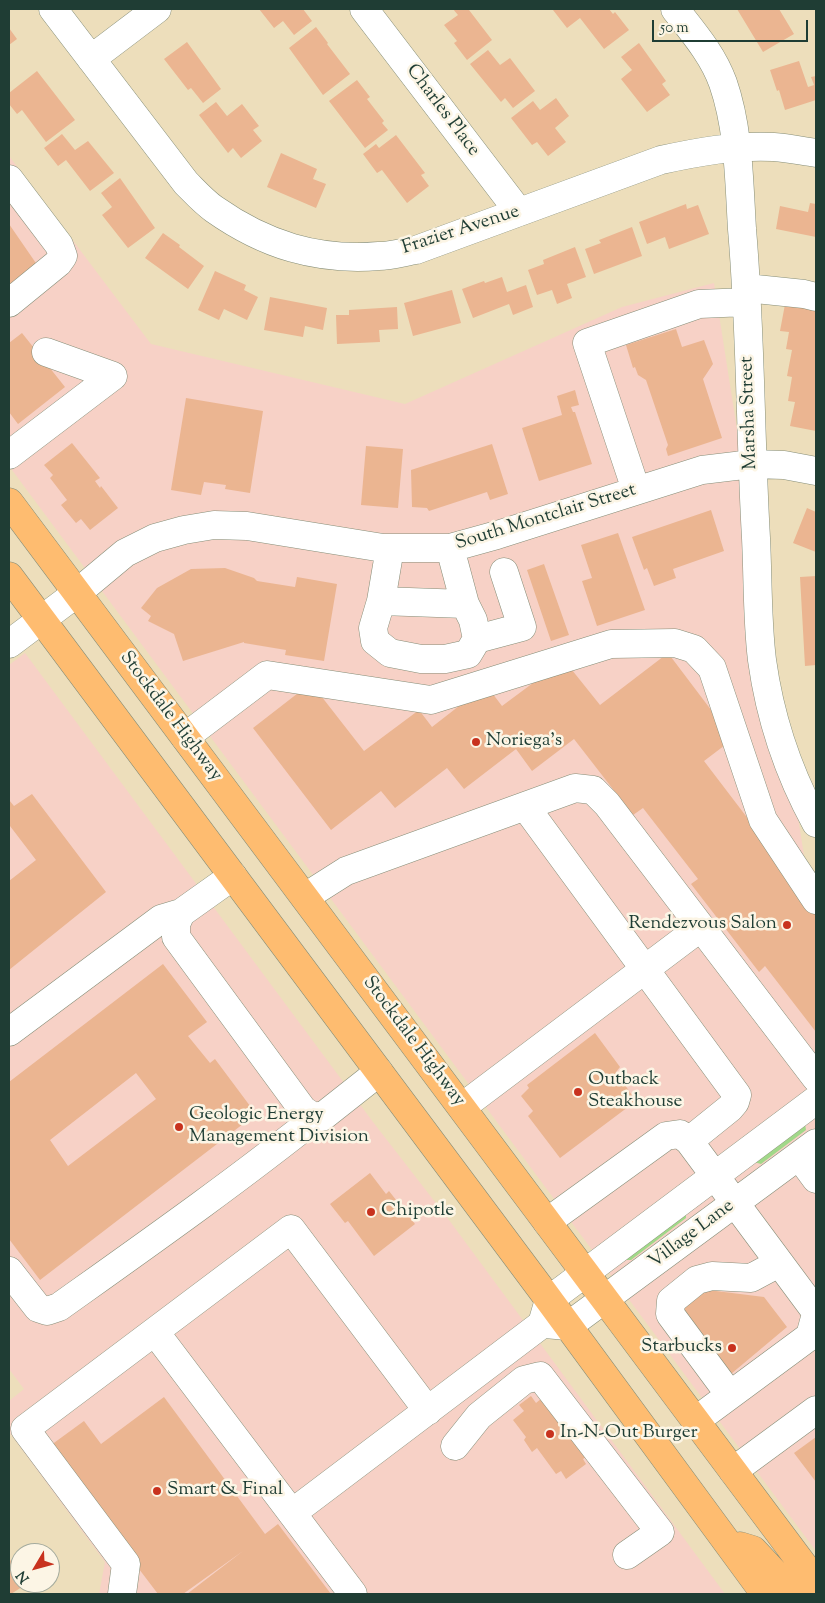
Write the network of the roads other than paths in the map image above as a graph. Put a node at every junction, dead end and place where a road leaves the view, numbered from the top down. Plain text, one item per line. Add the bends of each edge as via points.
1 (53, 9) edge
2 (158, 9) edge
3 (364, 9) edge
4 (675, 9) edge
5 (91, 59) junction
6 (736, 147) junction
7 (816, 153) edge
8 (9, 179) edge
9 (519, 212) junction
10 (747, 295) junction
11 (816, 297) edge
12 (9, 303) edge
13 (46, 352) dead end
14 (9, 455) edge
15 (752, 464) junction
16 (816, 471) edge
17 (636, 490) junction
18 (9, 502) edge
19 (390, 548) junction
20 (450, 548) junction
21 (504, 572) dead end
22 (9, 576) edge
23 (381, 600) junction
24 (465, 604) junction
25 (59, 607) junction
26 (477, 639) junction
27 (9, 644) edge
28 (185, 737) junction
29 (525, 806) junction
30 (816, 823) edge
31 (233, 876) junction
32 (305, 897) junction
33 (816, 900) edge
34 (179, 925) junction
35 (701, 927) junction
36 (644, 970) junction
37 (9, 1032) edge
38 (380, 1072) junction
39 (816, 1078) edge
40 (816, 1100) edge
41 (462, 1108) junction
42 (310, 1113) junction
43 (689, 1141) junction
44 (807, 1149) edge
45 (714, 1175) junction
46 (816, 1179) edge
47 (735, 1203) junction
48 (547, 1222) junction
49 (779, 1263) junction
50 (9, 1271) edge
51 (585, 1272) junction
52 (604, 1300) junction
53 (816, 1313) edge
54 (553, 1316) junction
55 (155, 1332) junction
56 (730, 1395) junction
57 (428, 1411) junction
58 (813, 1416) edge
59 (695, 1420) junction
60 (455, 1446) dead end
61 (733, 1471) junction
62 (292, 1513) junction
63 (726, 1541) junction
64 (627, 1555) dead end
65 (816, 1582) edge
66 (122, 1594) edge
67 (353, 1594) edge
68 (765, 1594) edge
69 (794, 1594) edge

1 - 5 street, Frazier Avenue
2 - 5 street
3 - 9 street, Charles Place
4 - 6 street, Marsha Street via 707,52 722,81 732,113
5 - 9 street, Frazier Avenue via 186,183 212,208 246,230 275,243 309,253 345,258 381,256 416,250
6 - 7 street, Frazier Avenue via 774,147
6 - 9 street, Frazier Avenue via 661,160
6 - 10 street, Marsha Street
8 - 12 street via 59,245 63,256
10 - 11 street via 804,294
10 - 15 street, Marsha Street
10 - 17 street via 699,304 587,343
13 - 14 street via 113,376
15 - 16 street, South Montclair Street
15 - 17 street, South Montclair Street via 702,470
15 - 30 street, Marsha Street via 762,659 771,710 784,754
17 - 20 street, South Montclair Street
18 - 25 main road, Stockdale Highway
19 - 20 street, South Montclair Street
19 - 23 street
19 - 25 street, South Montclair Street via 247,526 214,525 184,530 155,538 125,553
20 - 24 street
21 - 26 street via 522,627
22 - 25 main road, Stockdale Highway
23 - 24 street
23 - 26 street via 373,628 375,641 390,652 421,660 445,659 468,654
24 - 26 street
25 - 27 street, South Montclair Street
25 - 28 main road, Stockdale Highway
25 - 31 main road, Stockdale Highway
28 - 32 main road, Stockdale Highway
28 - 33 street via 268,675 431,700 611,644 675,643 694,649 712,668 762,820
29 - 32 street via 346,871
29 - 35 street via 575,788 593,790
29 - 36 street
31 - 34 street
31 - 38 main road, Stockdale Highway
32 - 41 main road, Stockdale Highway
34 - 37 street via 161,919
34 - 42 street
35 - 36 street
35 - 39 street
36 - 41 street
36 - 43 street via 737,1095 730,1108
38 - 42 street via 322,1117
38 - 54 main road, Stockdale Highway
40 - 45 street
41 - 48 main road, Stockdale Highway
42 - 50 street via 278,1147 59,1306 47,1311 38,1308
43 - 45 street
43 - 48 street via 680,1134 666,1136
44 - 46 street
44 - 47 street, Village Lane
45 - 47 street
45 - 51 street
47 - 49 street
47 - 52 street, Village Lane
48 - 51 main road, Stockdale Highway
49 - 53 street
49 - 56 street via 751,1278 712,1276 697,1280 671,1301 670,1314
51 - 52 main road, Stockdale Highway
51 - 54 street
52 - 54 street, Village Lane
52 - 59 main road, Stockdale Highway
53 - 56 street via 810,1336
54 - 57 street
54 - 63 main road, Stockdale Highway
55 - 57 street via 291,1229
55 - 62 street
55 - 66 street via 25,1429 126,1564
56 - 59 street
57 - 62 street
58 - 61 street
59 - 61 main road, Stockdale Highway
60 - 64 street via 479,1416 524,1380 540,1376 660,1532
61 - 65 main road, Stockdale Highway
62 - 67 street
63 - 68 main road, Stockdale Highway
63 - 69 main road via 753,1550

